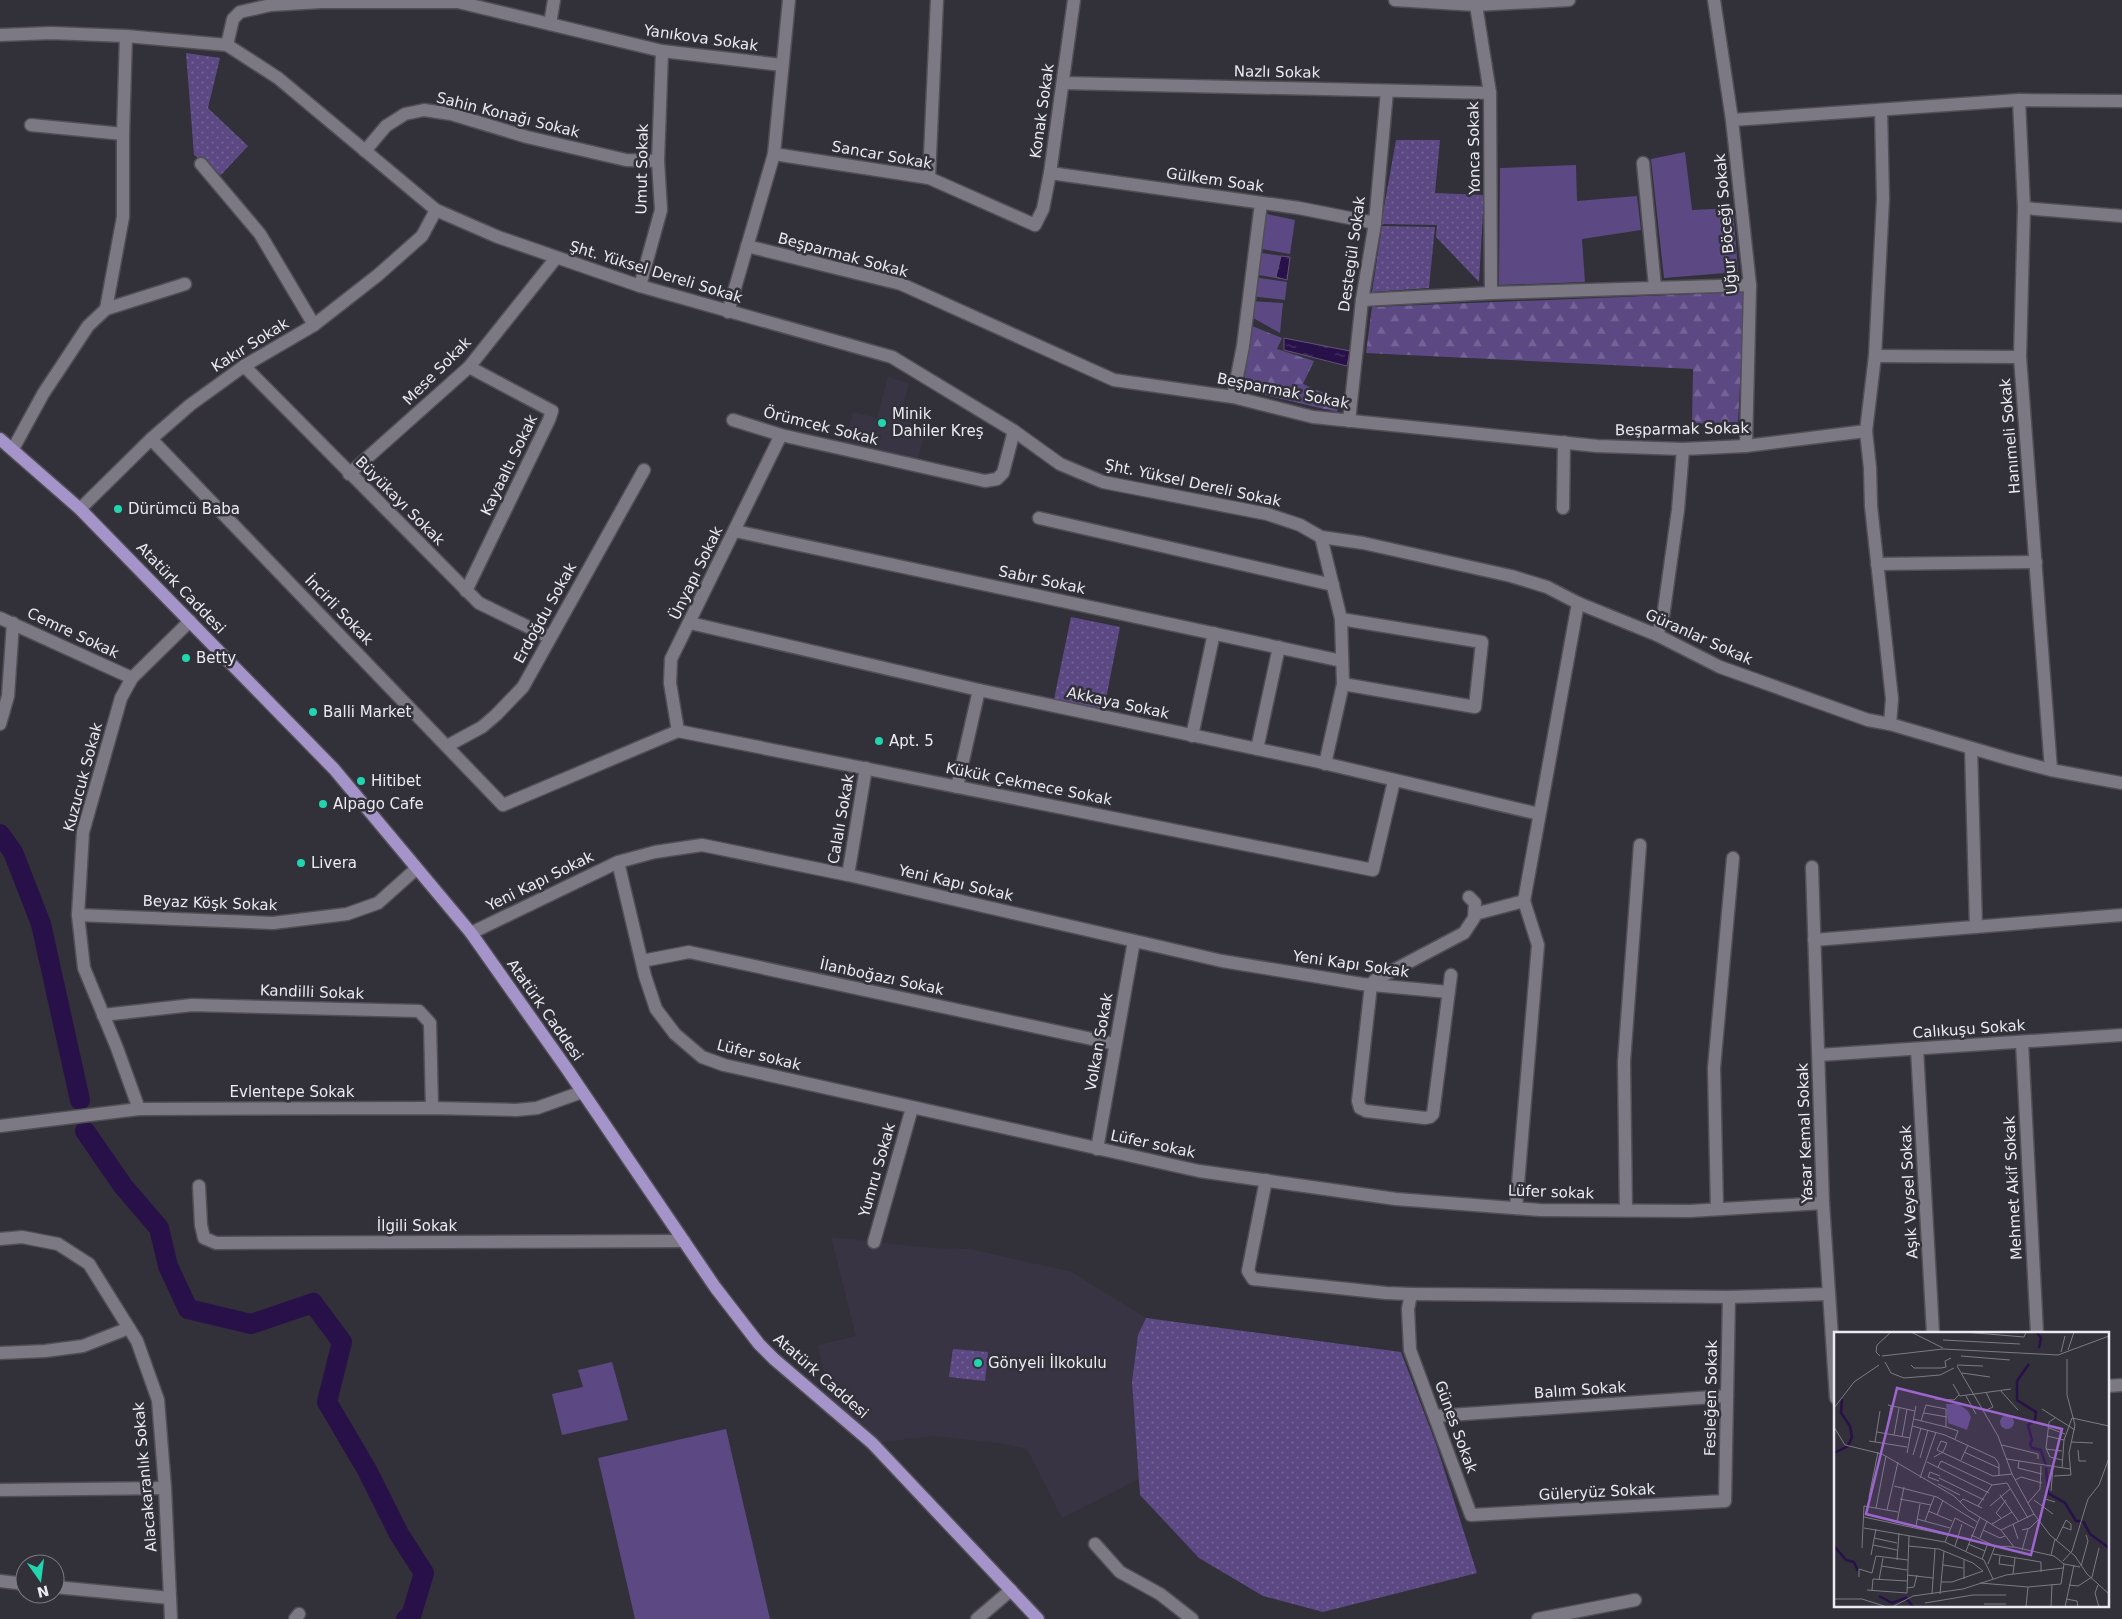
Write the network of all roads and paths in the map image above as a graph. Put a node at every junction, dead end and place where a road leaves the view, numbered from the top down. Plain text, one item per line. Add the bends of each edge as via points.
1 (554, 0) edge
2 (789, 0) edge
3 (937, 0) edge
4 (1074, 0) edge
5 (1396, 0) edge
6 (1569, 0) edge
7 (1714, 0) edge
8 (458, 1) edge
9 (1476, 5) junction
10 (550, 24) junction
11 (0, 35) edge
12 (126, 36) junction
13 (228, 45) junction
14 (662, 51) junction
15 (782, 65) junction
16 (1064, 83) junction
17 (1387, 91) junction
18 (1490, 93) junction
19 (2020, 100) junction
20 (2122, 101) edge
21 (1881, 110) junction
22 (1732, 120) junction
23 (31, 125) dead end
24 (123, 134) junction
25 (365, 151) junction
26 (774, 154) junction
27 (658, 161) junction
28 (1643, 163) dead end
29 (201, 164) dead end
30 (1050, 173) junction
31 (929, 178) junction
32 (1261, 203) junction
33 (2024, 208) junction
34 (436, 210) junction
35 (2122, 216) edge
36 (1375, 222) junction
37 (1035, 225) joint
38 (747, 246) junction
39 (556, 258) junction
40 (186, 284) dead end
41 (640, 286) junction
42 (1750, 286) junction
43 (1655, 287) junction
44 (1492, 293) junction
45 (1362, 300) junction
46 (106, 309) junction
47 (728, 312) junction
48 (314, 325) junction
49 (1875, 356) junction
50 (2020, 357) junction
51 (244, 366) junction
52 (469, 366) junction
53 (1233, 397) junction
54 (733, 420) dead end
55 (1349, 421) junction
56 (1014, 431) junction
57 (1866, 431) junction
58 (781, 435) junction
59 (0, 439) edge
60 (150, 439) junction
61 (1564, 442) junction
62 (1746, 446) junction
63 (13, 449) junction
64 (1683, 449) junction
65 (644, 470) dead end
66 (349, 474) junction
67 (80, 508) junction
68 (1563, 508) dead end
69 (1039, 518) dead end
70 (735, 531) junction
71 (1321, 537) junction
72 (2036, 562) junction
73 (1876, 564) junction
74 (1333, 585) junction
75 (466, 591) junction
76 (1578, 604) junction
77 (0, 618) edge
78 (1340, 619) junction
79 (190, 621) junction
80 (13, 623) junction
81 (690, 623) junction
82 (1214, 633) junction
83 (1657, 635) junction
84 (549, 637) junction
85 (1279, 647) junction
86 (1342, 661) junction
87 (132, 678) junction
88 (1343, 684) junction
89 (979, 690) junction
90 (0, 724) edge
91 (1890, 724) junction
92 (678, 731) junction
93 (1192, 736) junction
94 (447, 746) junction
95 (1970, 748) junction
96 (1257, 749) junction
97 (1325, 764) junction
98 (866, 768) junction
99 (2051, 770) junction
100 (1394, 781) junction
101 (2122, 783) edge
102 (957, 787) junction
103 (1539, 814) junction
104 (1640, 845) dead end
105 (1732, 858) dead end
106 (618, 862) junction
107 (1812, 866) dead end
108 (416, 870) junction
109 (848, 875) junction
110 (1469, 897) dead end
111 (1524, 901) junction
112 (1475, 914) junction
113 (78, 915) junction
114 (2122, 915) edge
115 (1976, 927) junction
116 (471, 933) junction
117 (1814, 940) junction
118 (1134, 941) junction
119 (642, 961) junction
120 (1451, 975) dead end
121 (1371, 984) junction
122 (1448, 992) junction
123 (103, 1015) junction
124 (2122, 1035) edge
125 (2022, 1042) junction
126 (1116, 1044) junction
127 (1918, 1048) junction
128 (1819, 1055) junction
129 (582, 1092) junction
130 (432, 1108) junction
131 (912, 1108) junction
132 (139, 1109) junction
133 (0, 1126) edge
134 (1097, 1150) junction
135 (1266, 1180) junction
136 (199, 1186) dead end
137 (1824, 1203) junction
138 (1516, 1208) junction
139 (1717, 1209) junction
140 (1626, 1210) junction
141 (0, 1238) edge
142 (684, 1241) junction
143 (874, 1242) dead end
144 (1411, 1294) junction
145 (1829, 1294) junction
146 (1729, 1296) junction
147 (129, 1328) junction
148 (1933, 1332) edge
149 (2037, 1332) edge
150 (0, 1352) edge
151 (1834, 1368) edge
152 (1727, 1396) junction
153 (1435, 1416) junction
154 (166, 1488) junction
155 (0, 1490) edge
156 (1725, 1501) joint
157 (1472, 1515) joint
158 (1096, 1544) dead end
159 (0, 1581) edge
160 (15, 1583) edge
161 (65, 1588) edge
162 (1011, 1590) junction
163 (170, 1598) junction
164 (1635, 1600) dead end
165 (171, 1619) edge
166 (977, 1619) edge
167 (1038, 1619) edge
168 (1192, 1619) edge
169 (1538, 1619) edge

1 - 10 street
2 - 15 street
3 - 31 street
4 - 16 street, Konak Sokak
5 - 9 street
6 - 9 street
7 - 22 street, Uğur Böceği Sokak
8 - 10 street, Yanıkova Sokak
8 - 13 street, Yanıkova Sokak via 321,2 271,6 240,12 233,19
9 - 18 street, Yonca Sokak
10 - 14 street, Yanıkova Sokak
11 - 12 street, Şht. Yüksel Dereli Sokak
12 - 13 street, Şht. Yüksel Dereli Sokak
12 - 24 street
13 - 25 street, Şht. Yüksel Dereli Sokak via 278,78
14 - 15 street, Yanıkova Sokak
14 - 27 street, Umut Sokak
15 - 26 street
16 - 17 street, Nazlı Sokak
16 - 30 street, Konak Sokak
17 - 18 street, Nazlı Sokak
17 - 36 street, Destegül Sokak
18 - 44 street, Yonca Sokak
19 - 20 street
19 - 21 street
19 - 33 street, Hanımeli Sokak
21 - 22 street
21 - 49 street via 1883,199
22 - 42 street, Uğur Böceği Sokak
23 - 24 street
24 - 46 street via 123,217
25 - 27 street, Sahin Konağı Sokak via 386,126 405,114 424,110 451,114 527,137 626,160
25 - 34 street, Şht. Yüksel Dereli Sokak
26 - 31 street, Sancar Sokak
26 - 38 street
27 - 41 street, Umut Sokak via 661,210
28 - 43 street
29 - 48 street via 260,234
30 - 32 street, Gülkem Soak
30 - 37 street, Konak Sokak via 1043,209
31 - 37 street, Sancar Sokak
32 - 36 street, Gülkem Soak
32 - 53 street via 1243,346
33 - 35 street
33 - 50 street, Hanımeli Sokak
34 - 39 street, Şht. Yüksel Dereli Sokak
34 - 48 street, Kakır Sokak via 422,236
36 - 45 street, Destegül Sokak
38 - 47 street
38 - 53 street, Beşparmak Sokak via 901,284 1114,380
39 - 41 street, Şht. Yüksel Dereli Sokak
39 - 52 street, Mese Sokak
40 - 46 street
41 - 47 street, Şht. Yüksel Dereli Sokak
42 - 43 street
42 - 62 street, Uğur Böceği Sokak
43 - 44 street
44 - 45 street
45 - 55 street, Destegül Sokak
46 - 63 street via 88,326 43,394
47 - 56 street, Şht. Yüksel Dereli Sokak via 892,357
48 - 51 street, Kakır Sokak
49 - 50 street
49 - 57 street
50 - 72 street, Hanımeli Sokak
51 - 60 street, Kakır Sokak
51 - 66 street, Büyükayı Sokak
52 - 66 street, Mese Sokak
52 - 75 street, Kayaaltı Sokak via 552,411
53 - 55 street, Beşparmak Sokak via 1313,417
54 - 58 street, Örümcek Sokak
55 - 61 street, Beşparmak Sokak
56 - 58 street, Örümcek Sokak via 1003,474 997,480 986,481
56 - 71 street, Şht. Yüksel Dereli Sokak via 1060,464 1103,482 1268,514 1300,525
57 - 62 street, Beşparmak Sokak
57 - 73 street
58 - 70 street, Ünyapı Sokak
59 - 63 main road, Atatürk Caddesi
60 - 67 street, Kakır Sokak
60 - 94 street, İncirli Sokak
61 - 64 street, Beşparmak Sokak
61 - 68 street
62 - 64 street, Beşparmak Sokak
63 - 67 main road, Atatürk Caddesi
64 - 83 street via 1678,510 1663,617
65 - 84 street, Erdoğdu Sokak
66 - 75 street, Büyükayı Sokak
67 - 79 main road, Atatürk Caddesi
69 - 74 street
70 - 81 street, Ünyapı Sokak
70 - 82 street, Sabır Sokak
71 - 74 street
71 - 76 street, Güranlar Sokak via 1363,543 1511,576 1547,587
72 - 73 street
72 - 99 street, Hanımeli Sokak
73 - 91 street via 1892,699
74 - 78 street
75 - 84 street, Büyükayı Sokak via 479,603
76 - 83 street, Güranlar Sokak
76 - 103 street
77 - 80 street, Cemre Sokak
78 - 86 street
78 - 88 street via 1482,642 1475,707
79 - 87 street, Kuzucuk Sokak
79 - 108 main road, Atatürk Caddesi via 334,769
80 - 87 street, Cemre Sokak
80 - 90 street via 8,696
81 - 89 street, Akkaya Sokak
81 - 92 street, Ünyapı Sokak via 671,659 670,683
82 - 85 street, Sabır Sokak
82 - 93 street
83 - 91 street, Güranlar Sokak via 1720,668 1868,720
84 - 94 street, Erdoğdu Sokak via 523,687 482,727
85 - 86 street, Sabır Sokak
85 - 96 street
86 - 88 street
87 - 113 street, Kuzucuk Sokak via 121,698 83,832
88 - 97 street
89 - 93 street, Akkaya Sokak
89 - 102 street
91 - 95 street, Güranlar Sokak
92 - 94 street, İncirli Sokak via 503,805
92 - 98 street, Kükük Çekmece Sokak
93 - 96 street, Akkaya Sokak
95 - 99 street, Güranlar Sokak
95 - 115 street
96 - 97 street, Akkaya Sokak
97 - 100 street, Akkaya Sokak
98 - 102 street, Kükük Çekmece Sokak
98 - 109 street, Calalı Sokak
99 - 101 street, Güranlar Sokak
100 - 102 street, Kükük Çekmece Sokak via 1373,870
100 - 103 street, Akkaya Sokak
103 - 111 street
104 - 140 street via 1624,1062
105 - 139 street via 1714,1068
106 - 109 street, Yeni Kapı Sokak via 702,845
106 - 116 street, Yeni Kapı Sokak
106 - 119 street, Lüfer sokak
107 - 117 street, Yasar Kemal Sokak
108 - 113 street, Beyaz Köşk Sokak via 378,903 347,914 273,923
108 - 116 main road, Atatürk Caddesi
109 - 118 street, Yeni Kapı Sokak
110 - 112 street via 1475,903
111 - 112 street
111 - 138 street via 1538,945
112 - 121 street via 1464,933
113 - 123 street, Kuzucuk Sokak via 84,968
114 - 115 street
115 - 117 street
116 - 129 main road, Atatürk Caddesi
117 - 128 street, Yasar Kemal Sokak
118 - 121 street, Yeni Kapı Sokak via 1222,961
118 - 126 street, Volkan Sokak
119 - 126 street, İlanboğazı Sokak via 689,952
119 - 131 street, Lüfer sokak via 656,1009 675,1034 702,1057 724,1065
120 - 122 street
121 - 122 street, Yeni Kapı Sokak
121 - 122 street via 1358,1101 1360,1108 1425,1118 1433,1114
123 - 130 street, Kandilli Sokak via 192,1005 419,1011 430,1023
123 - 132 street, Kuzucuk Sokak
124 - 125 street, Calıkuşu Sokak
125 - 127 street, Calıkuşu Sokak
125 - 149 street, Mehmet Akif Sokak
126 - 134 street, Volkan Sokak
127 - 128 street, Calıkuşu Sokak
127 - 148 street, Aşık Veysel Sokak
128 - 137 street, Yasar Kemal Sokak
129 - 130 street, Evlentepe Sokak via 537,1108
129 - 142 main road, Atatürk Caddesi
130 - 132 street, Evlentepe Sokak
131 - 134 street, Lüfer sokak
131 - 143 street, Yumru Sokak
132 - 133 street, Evlentepe Sokak
134 - 135 street, Lüfer sokak via 1198,1171
135 - 138 street, Lüfer sokak via 1396,1199
135 - 144 street via 1248,1271 1254,1279
136 - 142 street, İlgili Sokak via 204,1238 216,1243
137 - 139 street, Lüfer sokak
137 - 145 street, Yasar Kemal Sokak
138 - 140 street, Lüfer sokak
139 - 140 street, Lüfer sokak
141 - 147 street, Alacakaranlık Sokak via 22,1237 58,1244 89,1264
142 - 162 main road, Atatürk Caddesi via 759,1344 872,1443
144 - 146 street
144 - 153 street, Günes Sokak via 1408,1309 1410,1350
145 - 146 street
145 - 151 street, Yasar Kemal Sokak
146 - 152 street, Fesleğen Sokak
147 - 150 street via 83,1346
147 - 154 street, Alacakaranlık Sokak via 137,1341 158,1400
152 - 153 street, Balım Sokak
152 - 156 street, Fesleğen Sokak
153 - 157 street, Günes Sokak
154 - 155 street
154 - 163 street, Alacakaranlık Sokak
156 - 157 street, Güleryüz Sokak
158 - 168 street via 1120,1572 1160,1594
159 - 160 street
161 - 163 street
162 - 166 street
162 - 167 main road, Atatürk Caddesi
163 - 165 street, Alacakaranlık Sokak
164 - 169 street

